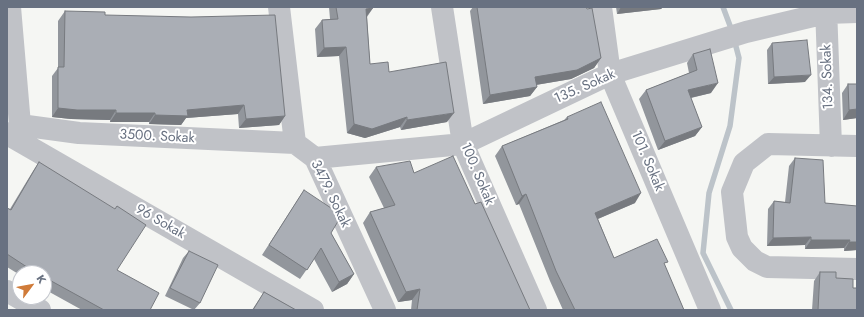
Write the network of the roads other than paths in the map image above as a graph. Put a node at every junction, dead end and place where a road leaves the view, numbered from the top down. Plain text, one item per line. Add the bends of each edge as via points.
1 (10, 7) edge
2 (279, 7) edge
3 (442, 7) edge
4 (601, 7) edge
5 (826, 10) edge
6 (857, 12) edge
7 (610, 74) junction
8 (11, 135) edge
9 (295, 143) junction
10 (463, 144) junction
11 (831, 146) junction
12 (857, 146) edge
13 (315, 158) junction
14 (857, 269) edge
15 (7, 291) edge
16 (40, 310) edge
17 (313, 310) edge
18 (385, 310) edge
19 (536, 310) edge
20 (710, 310) edge

1 - 8 street
2 - 9 street
3 - 10 street, 100. Sokak
4 - 7 street, 101. Sokak
5 - 6 street, 135. Sokak
5 - 7 street, 135. Sokak
5 - 11 street, 134. Sokak
7 - 10 street, 135. Sokak
7 - 20 street, 101. Sokak
8 - 9 street, 3500. Sokak via 79,133
8 - 17 street, 96 Sokak
9 - 13 street, 3479. Sokak
10 - 13 street, 135. Sokak
10 - 19 street, 100. Sokak
11 - 12 street
11 - 14 street via 768,144 744,163 732,192 737,236 742,248 755,261 767,266
13 - 18 street, 3479. Sokak
15 - 16 street

